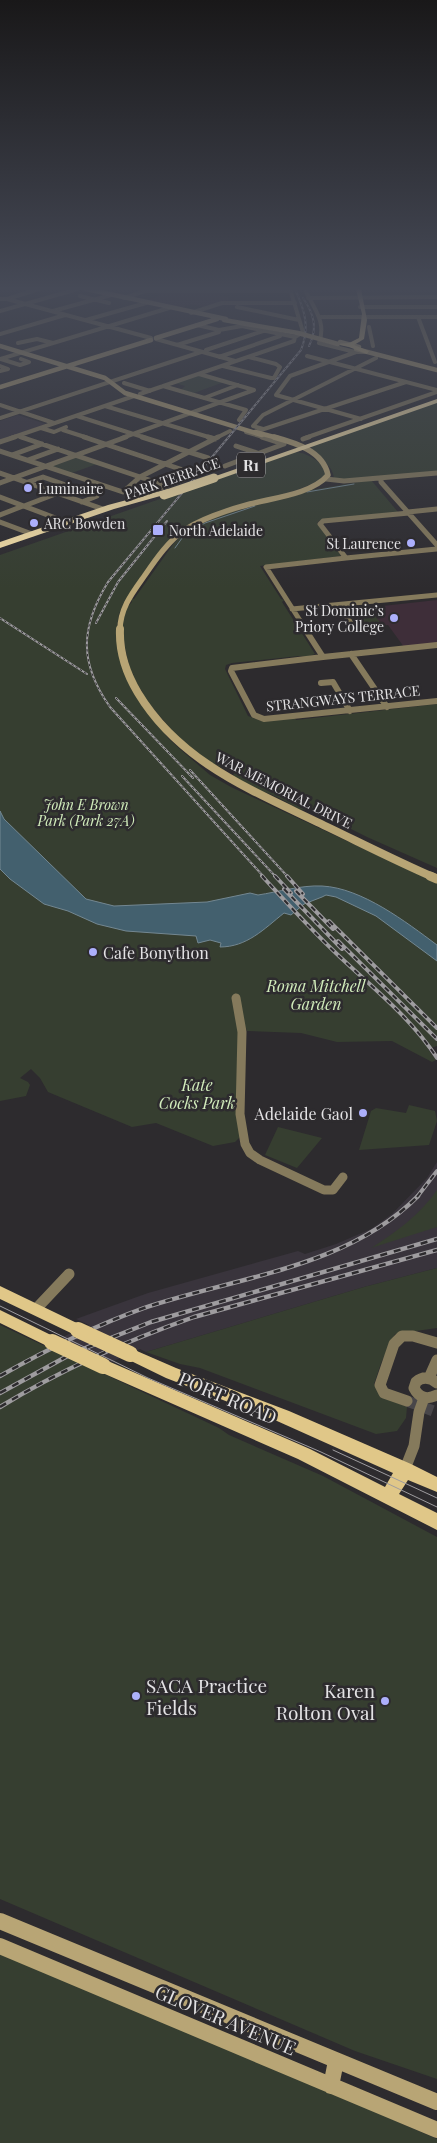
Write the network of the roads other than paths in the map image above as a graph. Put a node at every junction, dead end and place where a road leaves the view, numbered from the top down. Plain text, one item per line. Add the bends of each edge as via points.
1 (88, 389) edge
2 (119, 389) edge
3 (144, 389) edge
4 (155, 389) edge
5 (173, 389) edge
6 (227, 389) edge
7 (251, 389) edge
8 (280, 389) edge
9 (314, 389) edge
10 (370, 389) edge
11 (385, 389) edge
12 (254, 390) joint
13 (150, 391) junction
14 (437, 391) edge
15 (140, 394) dead end
16 (134, 396) junction
17 (437, 396) edge
18 (203, 398) junction
19 (292, 400) junction
20 (351, 400) junction
21 (437, 401) edge
22 (1, 402) edge
23 (219, 402) junction
24 (105, 406) junction
25 (403, 408) junction
26 (325, 409) junction
27 (19, 412) junction
28 (190, 413) junction
29 (77, 416) junction
30 (0, 418) edge
31 (361, 419) junction
32 (239, 420) dead end
33 (54, 423) junction
34 (162, 423) junction
35 (41, 428) junction
36 (63, 430) junction
37 (263, 430) junction
38 (230, 431) dead end
39 (246, 432) dead end
40 (255, 432) junction
41 (133, 433) junction
42 (18, 436) junction
43 (266, 436) junction
44 (27, 439) junction
45 (215, 439) junction
46 (0, 442) edge
47 (42, 444) junction
48 (104, 444) junction
49 (236, 446) dead end
50 (298, 446) junction
51 (0, 449) edge
52 (58, 450) junction
53 (190, 452) junction
54 (260, 454) junction
55 (12, 455) junction
56 (74, 455) junction
57 (208, 458) dead end
58 (28, 460) junction
59 (166, 464) junction
60 (44, 466) junction
61 (224, 466) dead end
62 (328, 471) junction
63 (0, 473) edge
64 (192, 473) dead end
65 (437, 473) edge
66 (140, 477) junction
67 (12, 478) junction
68 (188, 478) dead end
69 (365, 478) junction
70 (382, 478) junction
71 (326, 479) junction
72 (335, 480) junction
73 (0, 482) edge
74 (28, 482) junction
75 (389, 490) junction
76 (164, 492) junction
77 (58, 493) junction
78 (141, 495) dead end
79 (0, 497) edge
80 (82, 502) junction
81 (23, 506) junction
82 (437, 509) edge
83 (100, 511) junction
84 (408, 512) junction
85 (0, 515) edge
86 (0, 522) edge
87 (66, 522) junction
88 (56, 526) junction
89 (433, 530) dead end
90 (425, 531) junction
91 (34, 538) junction
92 (0, 545) edge
93 (437, 545) edge
94 (437, 549) edge
95 (0, 551) edge
96 (346, 558) junction
97 (437, 595) edge
98 (338, 605) junction
99 (292, 609) junction
100 (354, 627) dead end
101 (437, 645) edge
102 (352, 654) junction
103 (323, 657) junction
104 (321, 683) dead end
105 (437, 701) edge
106 (387, 707) junction
107 (350, 711) junction
108 (437, 879) edge
109 (236, 998) dead end
110 (343, 1177) dead end
111 (69, 1274) dead end
112 (0, 1292) edge
113 (36, 1309) junction
114 (0, 1316) edge
115 (20, 1326) junction
116 (437, 1343) edge
117 (437, 1360) edge
118 (433, 1380) edge
119 (437, 1395) edge
120 (424, 1398) junction
121 (407, 1401) tunnel mouth
122 (404, 1469) junction
123 (437, 1485) edge
124 (388, 1497) junction
125 (437, 1522) edge
126 (0, 1922) edge
127 (0, 1946) edge
128 (336, 2061) junction
129 (331, 2086) junction
130 (437, 2102) edge
131 (437, 2130) edge

1 - 27 street
2 - 16 street
3 - 13 street
4 - 13 street
5 - 18 street
6 - 18 street
7 - 12 street
8 - 19 street via 276,395
9 - 19 street
10 - 20 street
11 - 20 street
12 - 23 street
13 - 15 street
14 - 25 street, PARK TERRACE
16 - 24 street
16 - 28 street
17 - 25 highway, PARK TERRACE / R1
18 - 23 street
19 - 26 street
19 - 37 street via 263,415 253,426
20 - 26 street
21 - 25 highway, PARK TERRACE / R1
22 - 27 street
23 - 28 street
23 - 32 street via 247,411
24 - 29 street
24 - 34 street
25 - 31 street, PARK TERRACE
25 - 50 highway, PARK TERRACE / R1
26 - 31 street
26 - 37 street
27 - 30 street
27 - 33 street
28 - 34 street
28 - 40 street
29 - 33 street
29 - 41 street
31 - 50 street, PARK TERRACE
33 - 35 street
33 - 36 street via 67,428
34 - 41 street
34 - 45 street
35 - 36 street via 54,432
35 - 42 street
36 - 48 street
37 - 40 street
38 - 45 street
39 - 43 street
40 - 43 street
41 - 48 street
41 - 53 street
42 - 44 street
42 - 46 street
43 - 50 street
44 - 47 street
44 - 51 street
45 - 53 street
47 - 52 street
47 - 55 street
48 - 56 street
48 - 59 street
49 - 54 street
50 - 54 street, PARK TERRACE
50 - 62 street via 325,465
50 - 76 highway, PARK TERRACE / R1, bridge
51 - 55 street
52 - 56 street
52 - 58 street
53 - 57 street
53 - 59 street
54 - 61 street, PARK TERRACE
55 - 58 street
56 - 60 street
56 - 66 street
58 - 60 street
59 - 64 street
59 - 66 street
60 - 66 street via 123,492
60 - 67 street
62 - 71 street
62 - 72 street via 333,473
63 - 67 street
65 - 70 street
66 - 76 street
67 - 73 street
67 - 74 street
68 - 76 street, PARK TERRACE
69 - 70 street
69 - 72 street
69 - 75 street
70 - 75 street
71 - 72 street
71 - 108 street, WAR MEMORIAL DRIVE via 308,488 214,516 181,533 142,579 124,608 119,634 124,661 134,686 154,716 207,766 258,794
74 - 77 street
74 - 80 street via 44,477 98,496
75 - 84 street
76 - 78 street, PARK TERRACE
76 - 83 highway, PARK TERRACE / R1
77 - 80 street
77 - 81 street
79 - 81 street
80 - 83 street
81 - 85 street
81 - 87 street
82 - 84 street
83 - 87 highway, PARK TERRACE / R1
83 - 88 highway
83 - 91 highway, PARK TERRACE / R1
84 - 90 street
84 - 96 street via 321,522
86 - 91 street
87 - 88 highway, PARK TERRACE / R1
88 - 91 highway, PARK TERRACE / R1
89 - 90 street
90 - 93 street
91 - 92 highway, PARK TERRACE / R1
91 - 95 highway, R1
94 - 96 street
96 - 99 street via 266,567
97 - 98 street
98 - 99 street
98 - 100 street
99 - 103 street
101 - 102 street
102 - 103 street
102 - 106 street
103 - 107 street, STRANGWAYS TERRACE via 232,668 231,671 258,718 271,720
104 - 107 street via 333,682
105 - 106 street, STRANGWAYS TERRACE
106 - 107 street, STRANGWAYS TERRACE
109 - 110 street via 242,1031 240,1081 245,1147 250,1154 325,1191 333,1190
111 - 113 street
112 - 113 main road, PORT ROAD
113 - 115 main road
113 - 122 main road, PORT ROAD, bridge via 171,1373 283,1416
114 - 115 main road, PORT ROAD
115 - 124 main road, PORT ROAD, bridge via 277,1442
116 - 121 street via 402,1336 394,1344 380,1385 384,1393
117 - 118 street
118 - 120 street via 422,1378 414,1385 415,1391
119 - 120 street
120 - 122 street via 414,1446
122 - 123 main road, PORT ROAD
122 - 124 main road
124 - 125 main road, PORT ROAD
126 - 128 street, GLOVER AVENUE
127 - 129 street, GLOVER AVENUE
128 - 129 street
128 - 130 street, GLOVER AVENUE
129 - 131 street, GLOVER AVENUE

